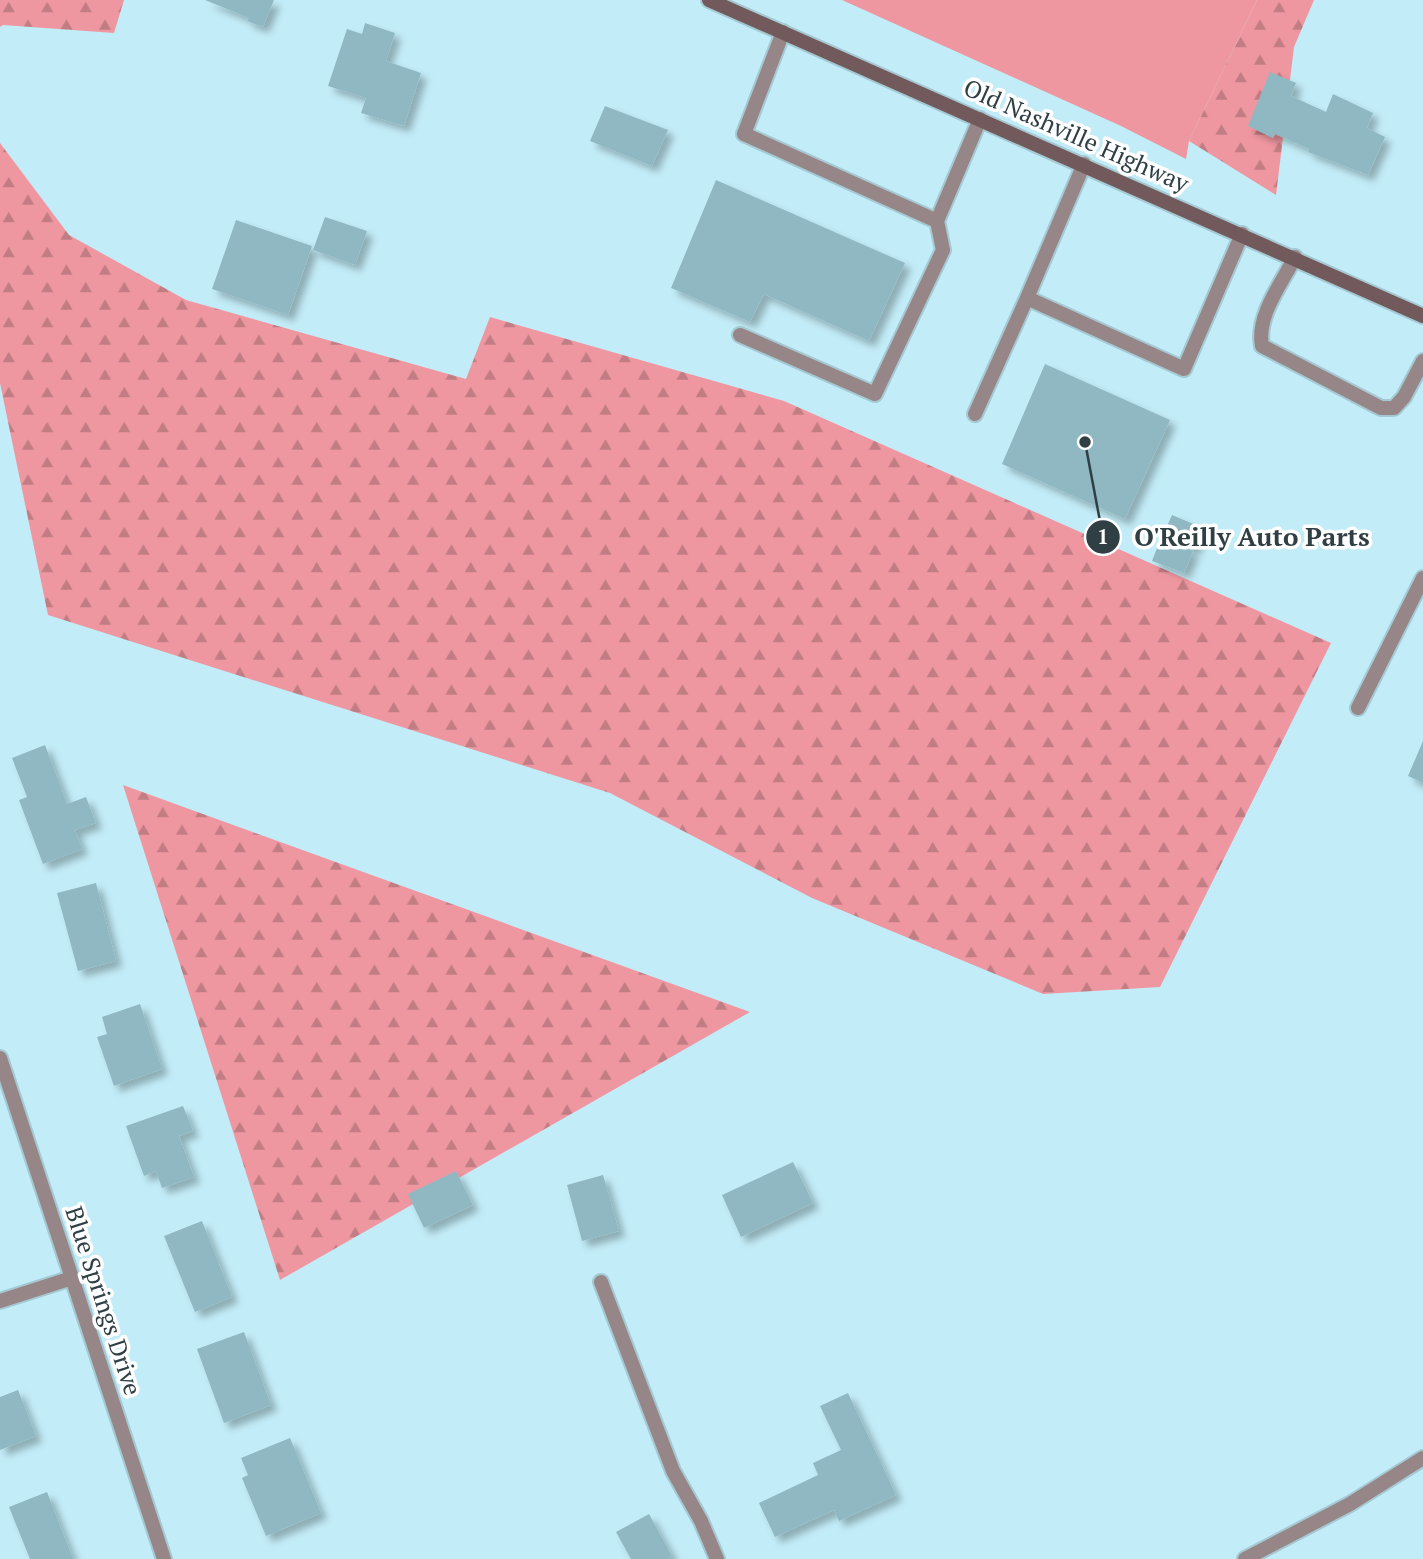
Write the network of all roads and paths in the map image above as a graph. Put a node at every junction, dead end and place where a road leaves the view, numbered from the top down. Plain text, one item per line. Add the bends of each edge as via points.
1 (709, 0) edge
2 (783, 32) junction
3 (980, 119) junction
4 (1084, 164) junction
5 (937, 221) junction
6 (1242, 234) junction
7 (1295, 257) junction
8 (1027, 298) junction
9 (1423, 316) edge
10 (740, 335) dead end
11 (1423, 361) edge
12 (975, 414) dead end
13 (1423, 578) edge
14 (1358, 708) dead end
15 (0, 1058) edge
16 (72, 1278) junction
17 (601, 1282) dead end
18 (0, 1301) edge
19 (1423, 1458) edge
20 (164, 1559) edge
21 (717, 1559) edge
22 (1245, 1559) edge

1 - 2 main road, Old Nashville Highway
2 - 3 main road, Old Nashville Highway
2 - 5 street via 744,134
3 - 4 main road, Old Nashville Highway
3 - 5 street
4 - 6 main road, Old Nashville Highway
4 - 8 street
5 - 10 street via 943,250 875,394
6 - 7 main road, Old Nashville Highway
6 - 8 street via 1184,369
7 - 9 main road, Old Nashville Highway
7 - 11 street via 1262,321 1262,346 1381,408 1394,408 1404,397
8 - 12 street
13 - 14 street
15 - 16 street, Blue Springs Drive
16 - 18 street
16 - 20 street, Blue Springs Drive
17 - 21 street via 673,1471
19 - 22 street via 1350,1504

